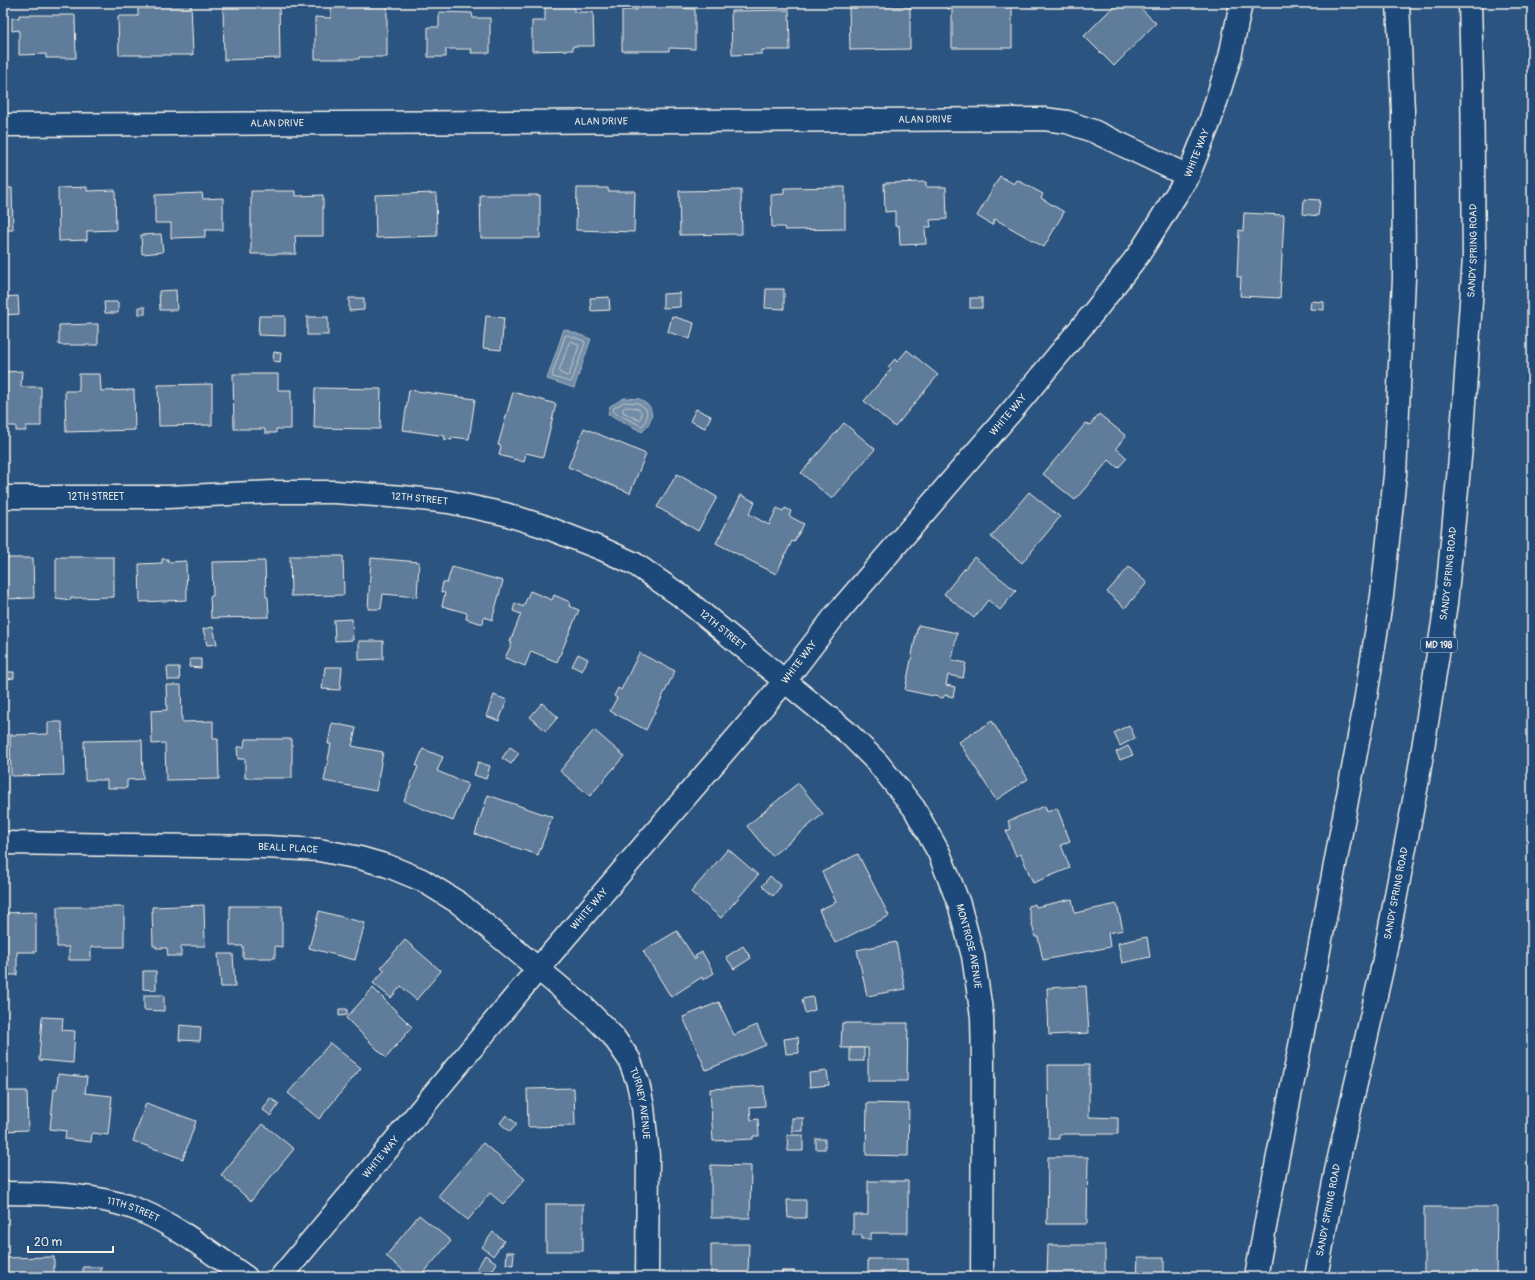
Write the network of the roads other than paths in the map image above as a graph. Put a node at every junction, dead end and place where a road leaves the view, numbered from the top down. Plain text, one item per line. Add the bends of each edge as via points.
1 (1241, 3) edge
2 (1398, 3) edge
3 (1470, 3) edge
4 (3, 125) edge
5 (1188, 176) junction
6 (3, 497) edge
7 (785, 681) junction
8 (3, 843) edge
9 (538, 969) junction
10 (3, 1193) edge
11 (246, 1277) edge
12 (280, 1277) edge
13 (647, 1277) edge
14 (982, 1277) edge
15 (1256, 1277) edge
16 (1316, 1277) edge

1 - 5 street, WHITE WAY via 1230,57 1210,121
2 - 15 street via 1403,111 1404,278 1395,475 1382,596 1362,723
3 - 16 street, SANDY SPRING ROAD / MD 198 via 1474,258 1461,447 1446,604 1418,779 1382,969 1336,1171
4 - 5 street, ALAN DRIVE via 1044,119 1067,122 1094,131
5 - 7 street, WHITE WAY via 1139,254 1094,312 834,617
6 - 7 street, 12TH STREET via 168,497 335,492 449,502 505,514 558,532 635,564 681,596
7 - 9 street, WHITE WAY
7 - 14 street, MONTROSE AVENUE via 848,733 877,762 914,808 939,853 959,904 973,956 982,1017
8 - 9 street, BEALL PLACE via 266,847 319,850 360,858 422,880 459,904
9 - 12 street, WHITE WAY
9 - 13 street, TURNEY AVENUE via 584,1007 613,1036 629,1059 638,1083 648,1156
10 - 11 street, 11TH STREET via 63,1195 97,1200 140,1211 170,1226

